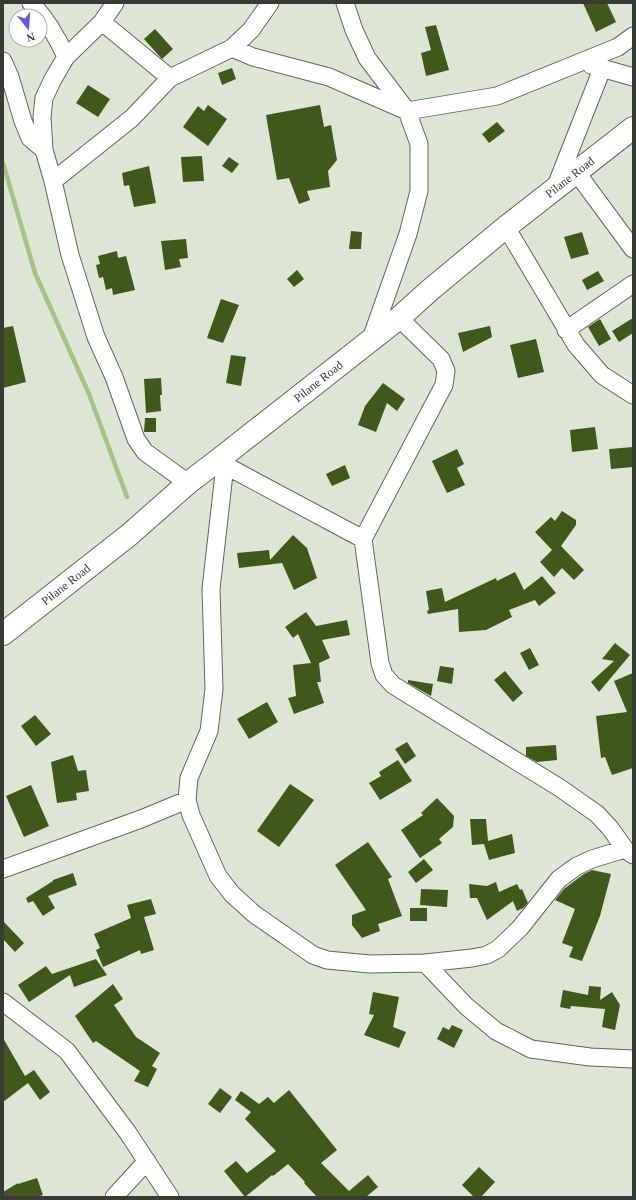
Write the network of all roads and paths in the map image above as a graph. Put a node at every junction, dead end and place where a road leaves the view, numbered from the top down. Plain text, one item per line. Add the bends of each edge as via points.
1 (31, 3) edge
2 (115, 3) edge
3 (270, 3) edge
4 (345, 3) edge
5 (102, 22) junction
6 (633, 36) edge
7 (232, 48) junction
8 (66, 57) junction
9 (3, 61) edge
10 (584, 62) junction
11 (602, 69) junction
12 (170, 78) junction
13 (633, 78) edge
14 (407, 110) junction
15 (633, 128) edge
16 (44, 150) junction
17 (577, 173) junction
18 (53, 181) junction
19 (554, 191) junction
20 (506, 227) junction
21 (633, 249) edge
22 (633, 284) edge
23 (399, 318) junction
24 (566, 330) junction
25 (371, 339) junction
26 (633, 395) edge
27 (221, 463) junction
28 (188, 483) junction
29 (363, 539) junction
30 (3, 634) edge
31 (187, 800) junction
32 (629, 852) edge
33 (3, 869) edge
34 (425, 963) junction
35 (3, 1002) edge
36 (633, 1059) edge
37 (147, 1161) junction
38 (114, 1197) edge
39 (170, 1197) edge

1 - 8 street via 57,37
2 - 5 street
3 - 7 street via 251,30
4 - 14 street via 367,58
5 - 8 street
5 - 12 street
6 - 10 street via 618,47
7 - 12 street
7 - 14 street via 253,57 329,77
8 - 16 street via 44,98
9 - 16 street via 30,138
10 - 11 street
10 - 14 street via 497,96
11 - 13 street
11 - 19 street
12 - 18 street via 132,118
14 - 25 street via 418,144 419,191 408,234
15 - 17 main road, Pilane Road
16 - 18 street
17 - 19 main road, Pilane Road
17 - 21 street
18 - 28 street via 70,255 96,337 114,377 136,439 145,452
19 - 20 main road, Pilane Road
20 - 23 main road, Pilane Road
20 - 24 street
22 - 24 street
23 - 25 main road, Pilane Road
23 - 29 street via 441,359 446,371 444,385
24 - 26 street via 602,375
25 - 27 main road, Pilane Road
27 - 28 main road, Pilane Road
27 - 29 street
27 - 31 street via 211,589 214,689 209,731 189,778
28 - 30 main road, Pilane Road via 129,535
29 - 32 street via 380,663 384,675 394,685 560,788 597,814
31 - 33 street
31 - 34 street via 218,876 232,894 254,914 313,955 326,960 370,964
32 - 34 street via 592,859 559,879 520,928 498,949 487,955
34 - 36 street via 466,1006 496,1031 531,1049 590,1057
35 - 37 street via 68,1051
37 - 38 street
37 - 39 street

